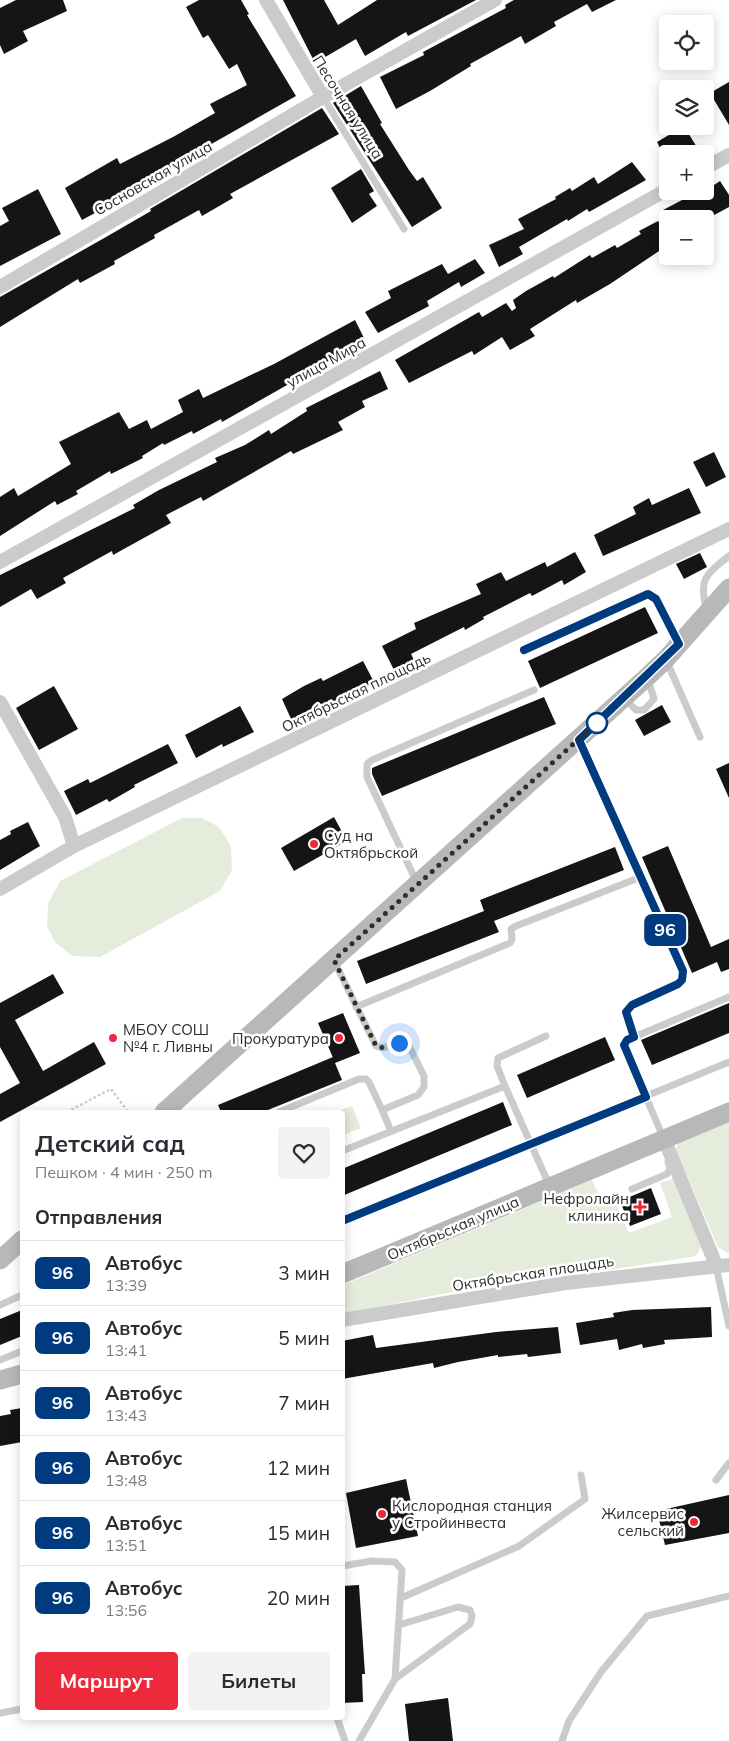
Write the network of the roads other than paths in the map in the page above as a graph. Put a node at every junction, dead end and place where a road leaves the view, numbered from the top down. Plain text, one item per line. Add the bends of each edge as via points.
1 (266, 0) edge
2 (495, 0) edge
3 (323, 97) junction
4 (729, 155) edge
5 (714, 163) edge
6 (659, 194) edge
7 (404, 229) dead end
8 (0, 288) edge
9 (729, 529) edge
10 (729, 556) edge
11 (0, 562) edge
12 (729, 588) edge
13 (708, 613) junction
14 (679, 644) junction
15 (524, 650) dead end
16 (666, 659) junction
17 (534, 690) dead end
18 (0, 702) edge
19 (700, 737) dead end
20 (579, 740) junction
21 (74, 846) junction
22 (641, 877) junction
23 (418, 885) junction
24 (0, 889) edge
25 (334, 960) junction
26 (729, 997) edge
27 (356, 1007) junction
28 (546, 1036) dead end
29 (634, 1037) junction
30 (729, 1062) edge
31 (505, 1086) junction
32 (646, 1097) junction
33 (166, 1110) edge
34 (284, 1110) edge
35 (382, 1110) junction
36 (729, 1112) edge
37 (392, 1131) junction
38 (661, 1140) junction
39 (531, 1144) junction
40 (345, 1150) edge
41 (550, 1188) junction
42 (632, 1189) dead end
43 (345, 1220) edge
44 (20, 1242) edge
45 (0, 1260) edge
46 (722, 1265) edge
47 (345, 1273) edge
48 (20, 1296) edge
49 (0, 1305) edge
50 (345, 1320) edge
51 (729, 1326) edge
52 (20, 1352) edge
53 (0, 1360) edge
54 (20, 1375) edge
55 (0, 1380) edge
56 (729, 1464) edge
57 (581, 1474) dead end
58 (716, 1480) dead end
59 (345, 1566) edge
60 (729, 1596) edge
61 (401, 1598) junction
62 (399, 1625) junction
63 (395, 1679) junction
64 (20, 1709) edge
65 (0, 1713) edge
66 (338, 1720) edge
67 (345, 1741) edge
68 (359, 1741) edge
69 (562, 1741) edge

1 - 3 street, Песочная улица
2 - 3 street, Сосновская улица
3 - 7 lane, Песочная улица
3 - 8 street, Сосновская улица
4 - 5 street
6 - 11 street, улица Мира
9 - 21 street, Октябрьская площадь
10 - 13 lane via 702,586
12 - 13 street
13 - 14 street
14 - 15 lane via 656,599 648,594
14 - 16 street
16 - 19 lane
16 - 20 street
17 - 23 lane via 372,760 366,766 367,777
18 - 21 street via 64,817
20 - 22 lane
20 - 23 street
21 - 24 street, Октябрьская площадь
22 - 27 lane via 516,926 511,929 510,943
22 - 29 lane via 683,974 676,986 627,1009 626,1018
23 - 25 street
25 - 27 lane
25 - 33 street
26 - 29 lane
27 - 35 lane via 376,1046 384,1048 401,1043 409,1046 424,1076 425,1085 421,1093
28 - 31 lane via 498,1058 497,1066
29 - 32 lane via 624,1045
30 - 32 lane
31 - 37 lane
31 - 39 lane
32 - 38 lane
32 - 39 lane
34 - 35 lane via 363,1079 369,1082
35 - 37 lane
36 - 38 street, Октябрьская улица
37 - 40 lane
38 - 41 street, Октябрьская улица
38 - 42 lane via 669,1172
38 - 46 street
39 - 41 lane
39 - 43 lane
41 - 47 street, Октябрьская улица
44 - 45 street
46 - 50 street, Октябрьская площадь via 566,1283
46 - 51 lane
48 - 49 lane
52 - 53 lane
54 - 55 street
56 - 58 lane
57 - 61 lane via 585,1499 519,1546
59 - 61 lane via 372,1561 395,1562 402,1570
60 - 69 lane via 647,1616 601,1672 569,1721
61 - 62 lane
62 - 63 lane
62 - 63 lane via 458,1606 470,1610 472,1616 470,1624
63 - 68 lane
64 - 65 lane
66 - 67 lane

